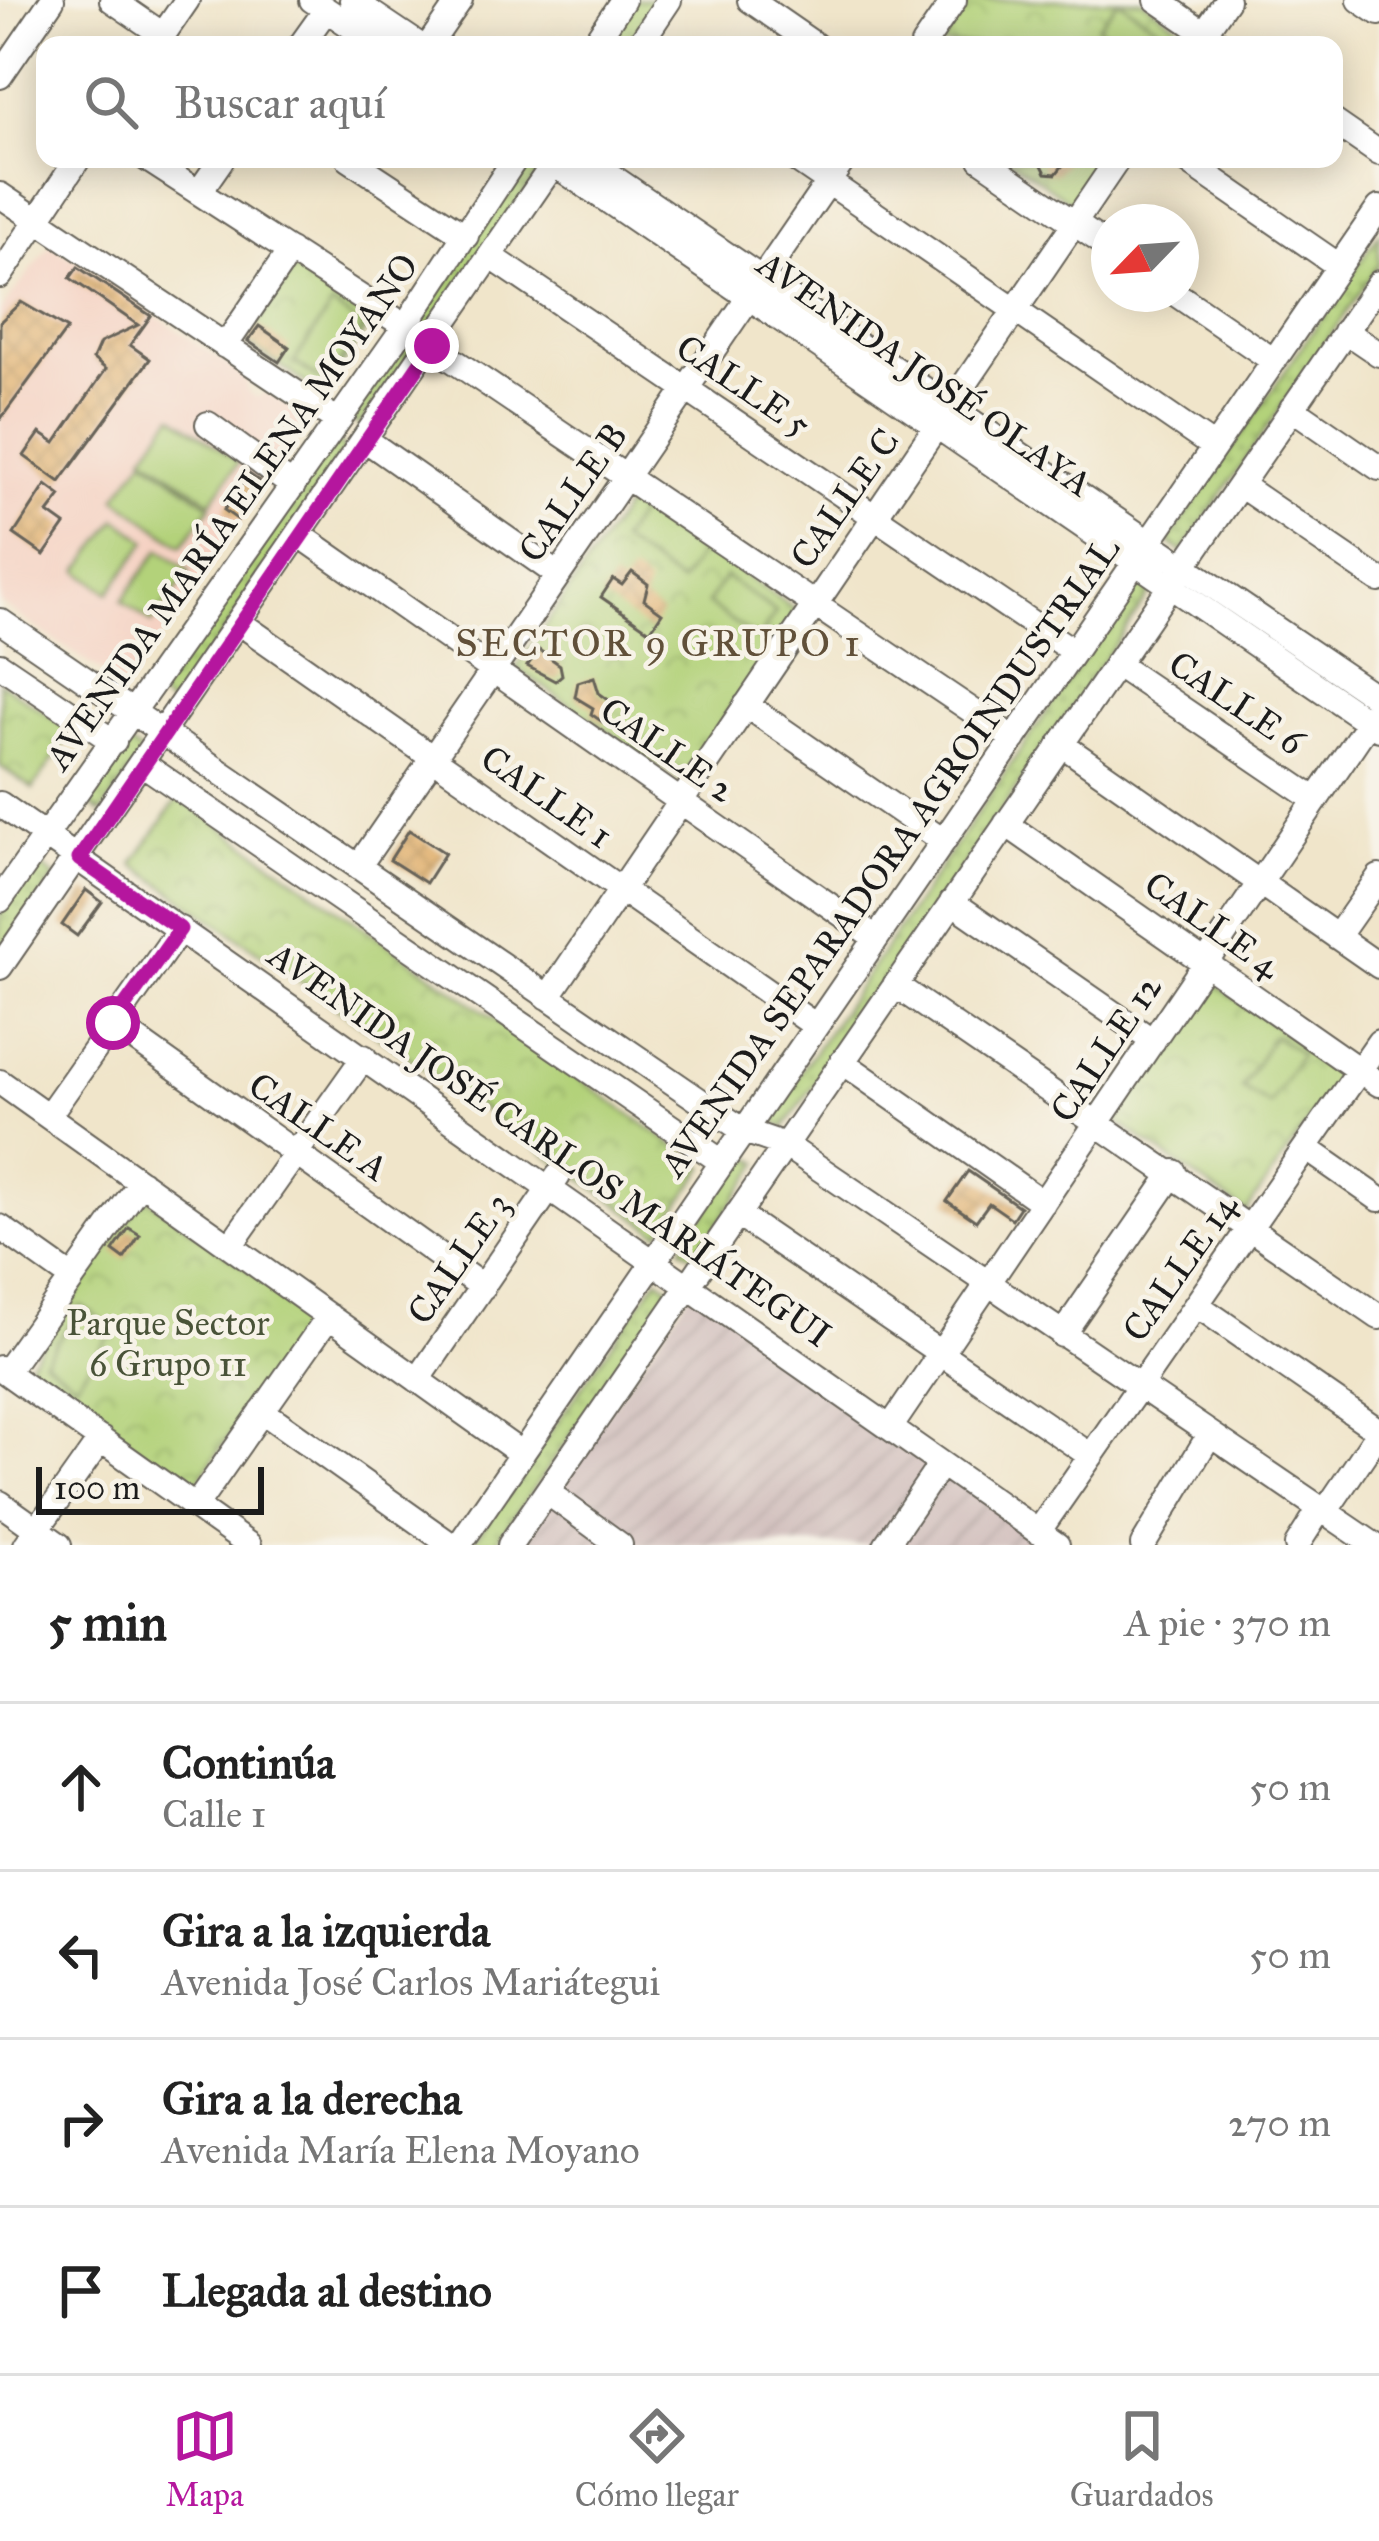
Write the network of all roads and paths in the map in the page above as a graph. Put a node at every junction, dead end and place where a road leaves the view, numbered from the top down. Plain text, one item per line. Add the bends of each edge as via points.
1 (52, 0) edge
2 (112, 0) edge
3 (188, 0) edge
4 (352, 0) edge
5 (460, 0) edge
6 (623, 0) edge
7 (669, 0) edge
8 (750, 0) edge
9 (954, 0) edge
10 (1157, 0) edge
11 (1227, 0) edge
12 (1360, 0) edge
13 (319, 5) edge
14 (1379, 13) edge
15 (155, 36) edge
16 (163, 36) edge
17 (306, 36) edge
18 (366, 36) edge
19 (406, 36) edge
20 (435, 36) edge
21 (599, 36) edge
22 (645, 36) edge
23 (802, 36) edge
24 (929, 36) edge
25 (1201, 36) edge
26 (1209, 36) edge
27 (0, 76) edge
28 (1343, 128) edge
29 (1379, 153) edge
30 (72, 168) edge
31 (161, 168) edge
32 (216, 168) edge
33 (363, 168) edge
34 (509, 168) edge
35 (549, 168) edge
36 (564, 168) edge
37 (598, 168) edge
38 (808, 168) edge
39 (838, 168) edge
40 (994, 168) edge
41 (1112, 168) edge
42 (1197, 168) edge
43 (829, 182) junction
44 (199, 192) junction
45 (0, 196) edge
46 (1379, 208) edge
47 (37, 220) junction
48 (1074, 224) junction
49 (466, 236) junction
50 (1091, 236) edge
51 (290, 251) junction
52 (493, 258) junction
53 (1339, 266) junction
54 (0, 276) edge
55 (1379, 283) edge
56 (756, 287) junction
57 (1016, 310) junction
58 (1199, 310) edge
59 (404, 326) junction
60 (1346, 331) junction
61 (225, 346) junction
62 (432, 346) junction
63 (1379, 354) edge
64 (1274, 361) junction
65 (686, 389) junction
66 (1292, 409) junction
67 (944, 417) junction
68 (338, 421) junction
69 (208, 424) dead end
70 (366, 440) junction
71 (1214, 447) junction
72 (1379, 468) edge
73 (626, 477) junction
74 (1240, 484) junction
75 (293, 486) junction
76 (874, 517) junction
77 (300, 536) junction
78 (1142, 552) junction
79 (1184, 565) junction
80 (558, 575) junction
81 (1379, 580) edge
82 (1169, 586) junction
83 (815, 604) junction
84 (0, 621) edge
85 (239, 623) junction
86 (1073, 651) junction
87 (1116, 664) junction
88 (0, 665) edge
89 (493, 670) junction
90 (746, 705) junction
91 (135, 714) junction
92 (1377, 715) edge
93 (164, 733) junction
94 (1014, 739) junction
95 (114, 742) junction
96 (1060, 744) junction
97 (431, 760) junction
98 (143, 764) junction
99 (0, 784) edge
100 (1316, 800) junction
101 (681, 802) junction
102 (0, 804) edge
103 (1006, 824) junction
104 (51, 830) junction
105 (943, 841) junction
106 (84, 852) junction
107 (358, 866) junction
108 (1379, 877) edge
109 (1260, 883) junction
110 (620, 890) junction
111 (0, 900) edge
112 (952, 902) junction
113 (180, 929) junction
114 (1337, 937) junction
115 (876, 938) junction
116 (1206, 963) junction
117 (1379, 966) edge
118 (0, 967) edge
119 (895, 985) junction
120 (548, 997) junction
121 (113, 1023) junction
122 (816, 1026) junction
123 (1153, 1041) junction
124 (1379, 1042) edge
125 (364, 1057) junction
126 (842, 1061) junction
127 (1370, 1077) edge
128 (0, 1082) edge
129 (48, 1116) junction
130 (1098, 1121) junction
131 (744, 1131) junction
132 (785, 1145) junction
133 (1306, 1148) junction
134 (296, 1154) junction
135 (722, 1162) junction
136 (1174, 1172) junction
137 (555, 1181) junction
138 (141, 1183) junction
139 (1379, 1199) edge
140 (1043, 1203) junction
141 (737, 1214) junction
142 (0, 1227) edge
143 (1251, 1227) junction
144 (230, 1246) junction
145 (658, 1255) junction
146 (73, 1279) junction
147 (692, 1279) junction
148 (988, 1285) junction
149 (483, 1287) junction
150 (1197, 1305) junction
151 (329, 1316) junction
152 (1379, 1317) edge
153 (1062, 1334) junction
154 (941, 1353) junction
155 (3, 1370) edge
156 (418, 1380) junction
157 (1139, 1387) junction
158 (262, 1411) junction
159 (890, 1428) junction
160 (1379, 1431) edge
161 (1210, 1435) junction
162 (101, 1439) junction
163 (522, 1454) junction
164 (1091, 1456) junction
165 (941, 1464) junction
166 (547, 1492) junction
167 (0, 1503) edge
168 (195, 1507) junction
169 (1331, 1523) edge
170 (31, 1537) edge
171 (1047, 1538) edge
172 (59, 1545) edge
173 (249, 1545) edge
174 (455, 1545) edge
175 (510, 1545) edge
176 (620, 1545) edge
177 (886, 1545) edge
178 (1143, 1545) edge
179 (1297, 1545) edge
180 (1374, 1545) edge

1 - 27 street
2 - 15 street
3 - 16 street
4 - 19 street
5 - 20 street
6 - 21 street
7 - 22 street
8 - 23 street
9 - 24 street
10 - 25 street
11 - 26 street
12 - 14 street
13 - 17 street
13 - 18 street
28 - 29 street
30 - 47 street
31 - 44 street
32 - 44 street
33 - 49 street
34 - 49 street, AVENIDA MARÍA ELENA MOYANO
35 - 52 street, AVENIDA MARÍA ELENA MOYANO
36 - 56 street, AVENIDA JOSÉ OLAYA
37 - 56 street, AVENIDA JOSÉ OLAYA
38 - 43 street
39 - 43 street, CALLE B
40 - 48 street
41 - 48 street, CALLE C
42 - 53 street
43 - 56 street, CALLE B
43 - 57 street
44 - 51 street
45 - 47 street
46 - 53 street, AVENIDA SEPARADORA AGROINDUSTRIAL
47 - 54 street
47 - 61 street
48 - 50 street
48 - 57 street, CALLE C
49 - 59 street, AVENIDA MARÍA ELENA MOYANO
51 - 59 street
51 - 61 street
52 - 62 street, AVENIDA MARÍA ELENA MOYANO
52 - 65 street, CALLE 5
53 - 64 street, AVENIDA SEPARADORA AGROINDUSTRIAL
55 - 60 street, AVENIDA SEPARADORA AGROINDUSTRIAL
56 - 65 street, CALLE B
56 - 67 street, AVENIDA JOSÉ OLAYA
57 - 67 street, CALLE C
57 - 71 street
58 - 64 street
59 - 68 street, AVENIDA MARÍA ELENA MOYANO
60 - 63 street
60 - 66 street, AVENIDA SEPARADORA AGROINDUSTRIAL
61 - 68 street
62 - 70 street, AVENIDA MARÍA ELENA MOYANO
62 - 73 street
64 - 71 street, AVENIDA SEPARADORA AGROINDUSTRIAL
65 - 73 street, CALLE B
65 - 76 street, CALLE 5
66 - 72 street
66 - 74 street, AVENIDA SEPARADORA AGROINDUSTRIAL
67 - 76 street, CALLE C
67 - 78 street, AVENIDA JOSÉ OLAYA
68 - 75 street, AVENIDA MARÍA ELENA MOYANO
69 - 75 street
70 - 77 street, AVENIDA MARÍA ELENA MOYANO
70 - 80 street
71 - 78 street, AVENIDA SEPARADORA AGROINDUSTRIAL
73 - 80 street, CALLE B
73 - 83 street
74 - 79 street, AVENIDA SEPARADORA AGROINDUSTRIAL
74 - 81 street
75 - 91 street, AVENIDA MARÍA ELENA MOYANO
76 - 83 street, CALLE C
76 - 86 street, CALLE 5
77 - 85 street, AVENIDA MARÍA ELENA MOYANO
77 - 89 street, CALLE 2
78 - 79 street, AVENIDA JOSÉ OLAYA
78 - 82 street, AVENIDA JOSÉ OLAYA
78 - 86 street, AVENIDA SEPARADORA AGROINDUSTRIAL
79 - 82 street, AVENIDA SEPARADORA AGROINDUSTRIAL
79 - 92 street, AVENIDA JOSÉ OLAYA
80 - 89 street, CALLE B
82 - 87 street, AVENIDA SEPARADORA AGROINDUSTRIAL
82 - 92 street, AVENIDA JOSÉ OLAYA
83 - 90 street, CALLE C
83 - 94 street
84 - 91 street
85 - 93 street, AVENIDA MARÍA ELENA MOYANO
85 - 97 street, CALLE 1
86 - 94 street, AVENIDA SEPARADORA AGROINDUSTRIAL
87 - 96 street, AVENIDA SEPARADORA AGROINDUSTRIAL
87 - 100 street, CALLE 6
88 - 95 street
89 - 97 street, CALLE B
89 - 101 street, CALLE 2
90 - 101 street, CALLE C
90 - 105 street
91 - 93 street
91 - 95 street, AVENIDA MARÍA ELENA MOYANO
92 - 100 street, CALLE 12
93 - 98 street, AVENIDA MARÍA ELENA MOYANO
93 - 107 street
94 - 105 street, AVENIDA SEPARADORA AGROINDUSTRIAL
95 - 104 street, AVENIDA MARÍA ELENA MOYANO
96 - 103 street, AVENIDA SEPARADORA AGROINDUSTRIAL
96 - 109 street
97 - 107 street, CALLE B
97 - 110 street, CALLE 1
98 - 106 street, AVENIDA MARÍA ELENA MOYANO
98 - 135 street
99 - 104 street, AVENIDA JOSÉ CARLOS MARIÁTEGUI
100 - 109 street, CALLE 12
101 - 110 street, CALLE C
101 - 115 street, CALLE 2
102 - 104 street, AVENIDA JOSÉ CARLOS MARIÁTEGUI
103 - 112 street, AVENIDA SEPARADORA AGROINDUSTRIAL
103 - 116 street, CALLE 4
104 - 106 street, AVENIDA JOSÉ CARLOS MARIÁTEGUI
104 - 111 street, AVENIDA MARÍA ELENA MOYANO
105 - 115 street, AVENIDA SEPARADORA AGROINDUSTRIAL
106 - 113 street, AVENIDA JOSÉ CARLOS MARIÁTEGUI
106 - 118 street, AVENIDA MARÍA ELENA MOYANO
106 - 137 street, AVENIDA JOSÉ CARLOS MARIÁTEGUI
107 - 120 street
108 - 114 street
109 - 114 street
109 - 116 street, CALLE 12
110 - 120 street, CALLE C
110 - 122 street, CALLE 1
112 - 119 street, AVENIDA SEPARADORA AGROINDUSTRIAL
112 - 123 street
113 - 121 street
113 - 125 street, AVENIDA JOSÉ CARLOS MARIÁTEGUI
114 - 117 street
115 - 122 street, AVENIDA SEPARADORA AGROINDUSTRIAL
116 - 123 street, CALLE 12
116 - 127 street, CALLE 4
119 - 126 street, AVENIDA SEPARADORA AGROINDUSTRIAL
119 - 130 street
120 - 131 street
121 - 129 street
121 - 134 street, CALLE A
122 - 131 street, AVENIDA SEPARADORA AGROINDUSTRIAL
123 - 130 street, CALLE 12
124 - 127 street, CALLE 14
125 - 134 street
125 - 137 street, AVENIDA JOSÉ CARLOS MARIÁTEGUI
126 - 132 street, AVENIDA SEPARADORA AGROINDUSTRIAL
126 - 140 street
127 - 133 street, CALLE 14
128 - 129 street
129 - 138 street
130 - 136 street
130 - 140 street, CALLE 12
131 - 132 street
131 - 135 street, AVENIDA SEPARADORA AGROINDUSTRIAL
132 - 141 street, AVENIDA SEPARADORA AGROINDUSTRIAL
132 - 148 street
133 - 139 street
133 - 143 street, CALLE 14
134 - 144 street
134 - 149 street, CALLE A
135 - 145 street, AVENIDA SEPARADORA AGROINDUSTRIAL
136 - 143 street
136 - 153 street
137 - 145 street, AVENIDA JOSÉ CARLOS MARIÁTEGUI
137 - 149 street, CALLE 3
138 - 144 street
138 - 146 street
140 - 148 street, CALLE 12
141 - 147 street, AVENIDA SEPARADORA AGROINDUSTRIAL
141 - 154 street
142 - 146 street
143 - 150 street, CALLE 14
143 - 152 street
144 - 151 street
145 - 147 street, AVENIDA JOSÉ CARLOS MARIÁTEGUI
145 - 163 street, AVENIDA SEPARADORA AGROINDUSTRIAL
146 - 155 street
147 - 159 street, AVENIDA JOSÉ CARLOS MARIÁTEGUI
147 - 166 street, AVENIDA SEPARADORA AGROINDUSTRIAL
148 - 153 street
148 - 154 street, CALLE 12
149 - 156 street, CALLE 3
150 - 157 street, CALLE 14
150 - 160 street
151 - 156 street
151 - 158 street
153 - 157 street
154 - 159 street, CALLE 12
154 - 164 street
155 - 162 street
156 - 163 street
157 - 161 street
157 - 164 street, CALLE 14
158 - 168 street
158 - 174 street
159 - 165 street, AVENIDA JOSÉ CARLOS MARIÁTEGUI
160 - 169 street
161 - 169 street
161 - 178 street
162 - 168 street
162 - 170 street
163 - 174 street, AVENIDA SEPARADORA AGROINDUSTRIAL
164 - 171 street, CALLE 14
165 - 171 street, AVENIDA JOSÉ CARLOS MARIÁTEGUI
165 - 177 street
166 - 175 street, AVENIDA SEPARADORA AGROINDUSTRIAL
166 - 176 street
167 - 170 street
168 - 173 street
169 - 179 street
169 - 180 street
170 - 172 street

